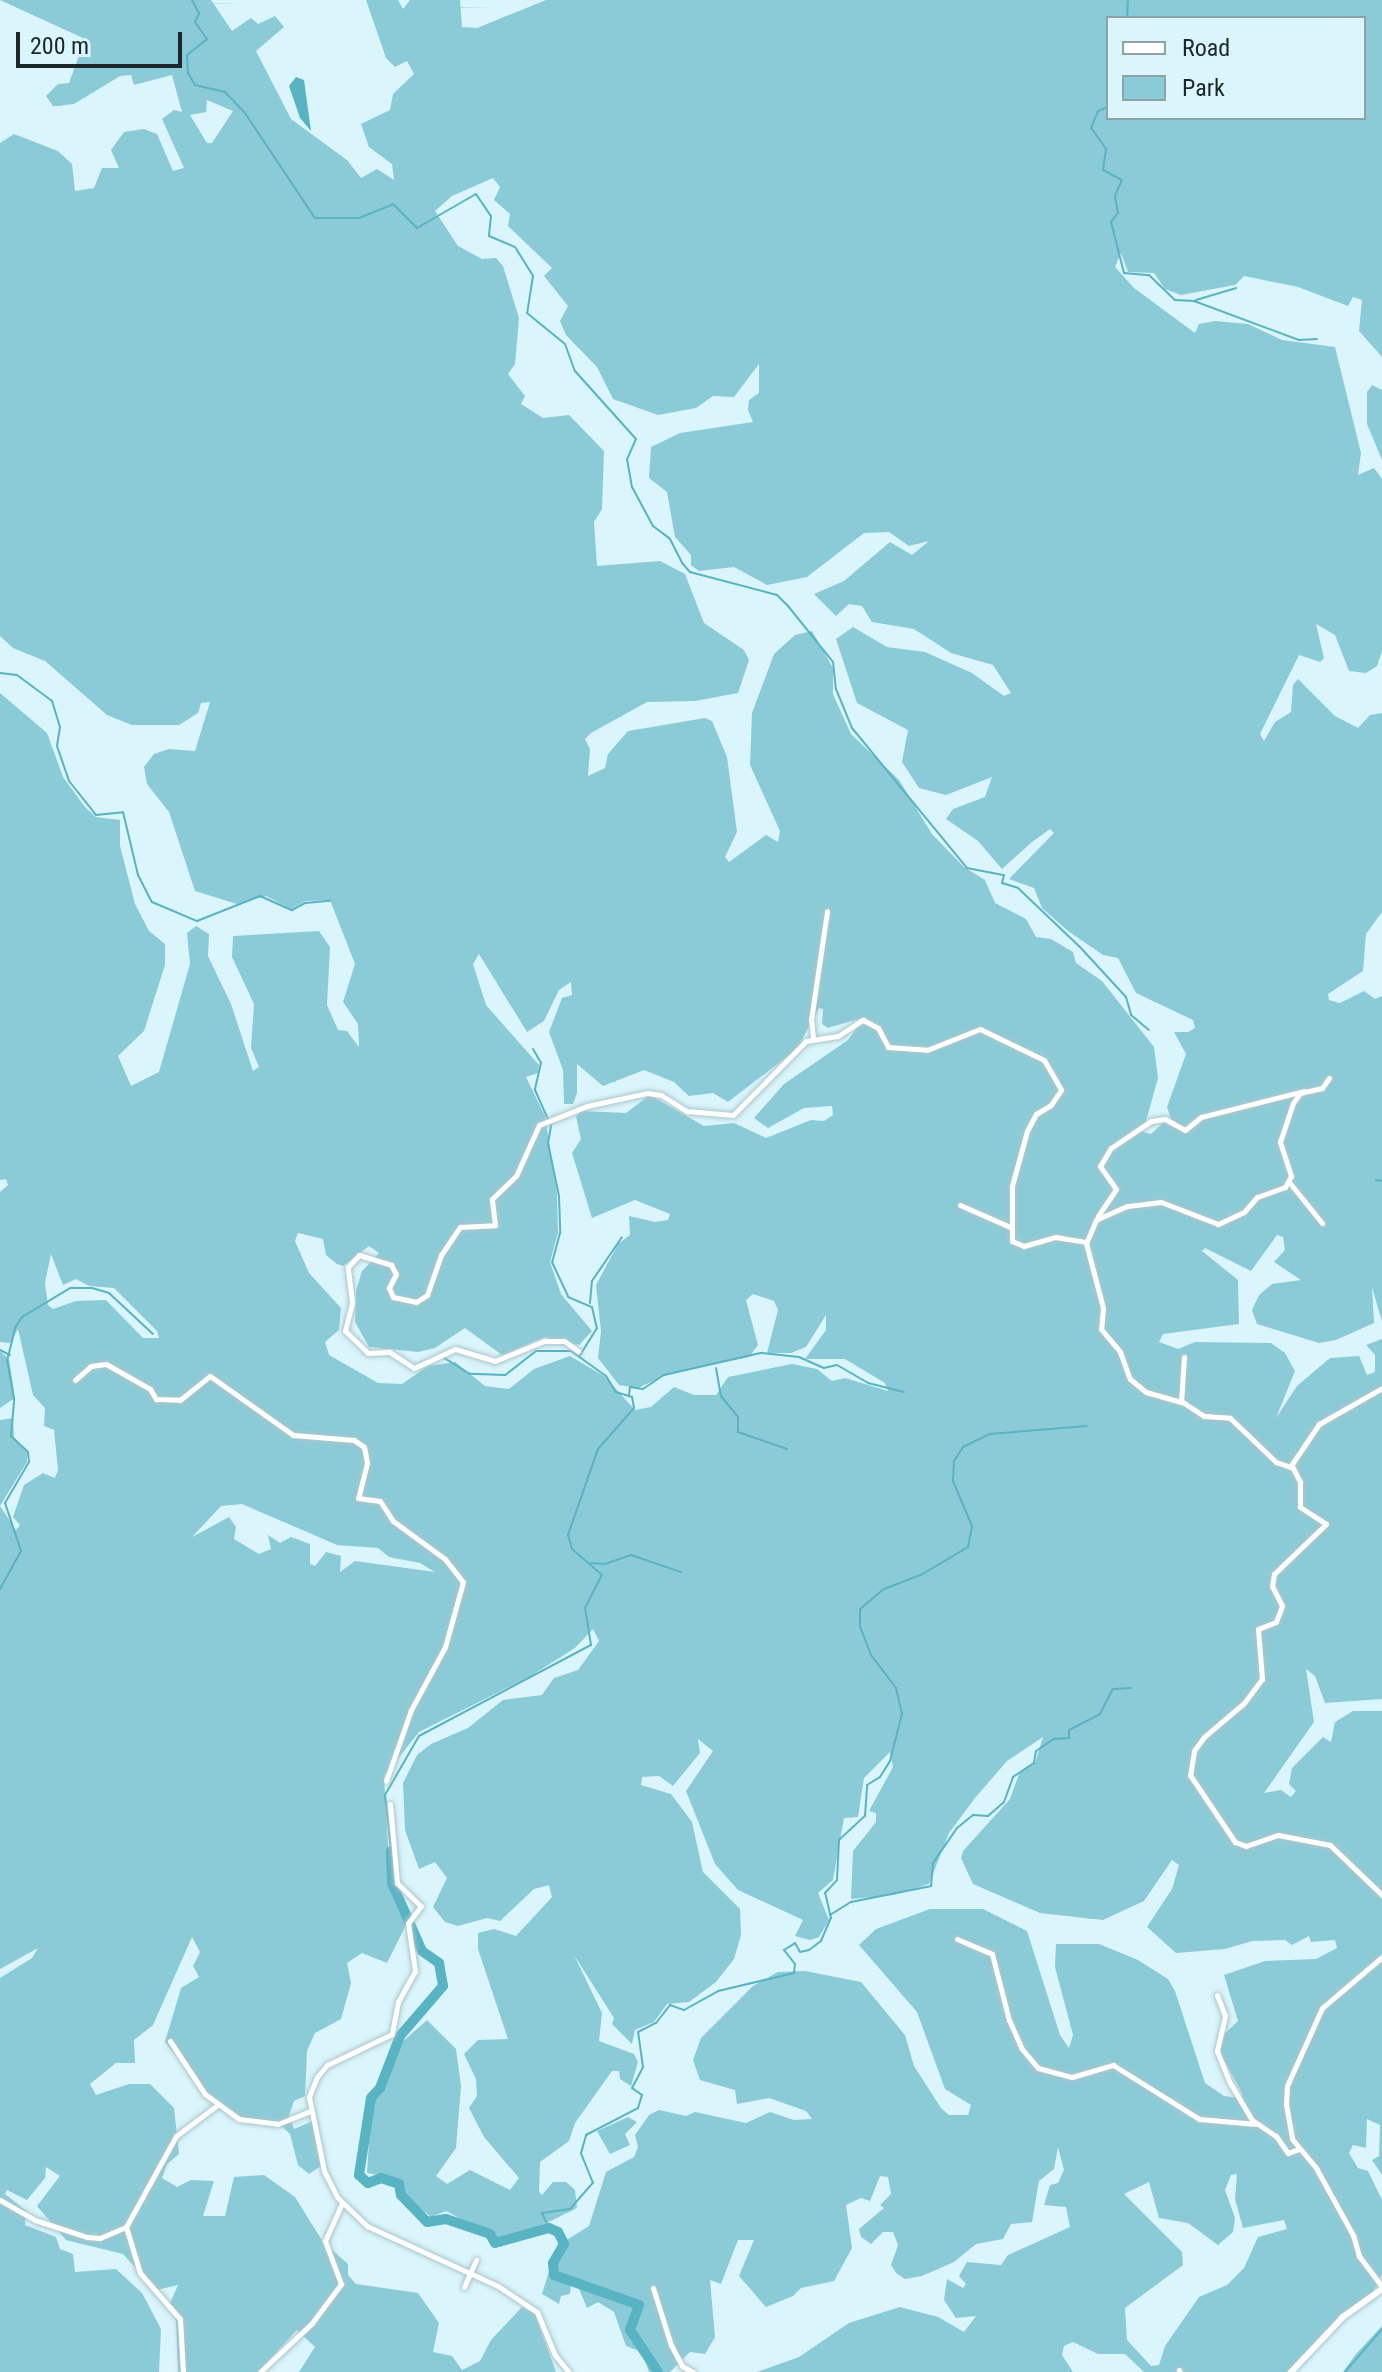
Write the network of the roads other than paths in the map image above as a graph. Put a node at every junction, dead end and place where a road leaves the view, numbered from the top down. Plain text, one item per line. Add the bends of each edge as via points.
1 (827, 911) dead end
2 (813, 1038) junction
3 (1329, 1078) dead end
4 (1305, 1091) junction
5 (1289, 1182) junction
6 (960, 1205) dead end
7 (1096, 1220) junction
8 (1322, 1223) dead end
9 (1011, 1228) junction
10 (1086, 1242) junction
11 (578, 1351) dead end
12 (1184, 1357) dead end
13 (75, 1380) dead end
14 (1382, 1388) edge
15 (1181, 1402) junction
16 (1290, 1467) junction
17 (386, 1781) dead end
18 (390, 1804) dead end
19 (1382, 1895) edge
20 (957, 1939) dead end
21 (1382, 1957) edge
22 (1217, 1995) dead end
23 (170, 2041) dead end
24 (216, 2106) junction
25 (311, 2111) junction
26 (1257, 2124) junction
27 (1299, 2149) junction
28 (0, 2200) edge
29 (342, 2203) junction
30 (126, 2227) junction
31 (476, 2260) dead end
32 (471, 2274) junction
33 (464, 2287) dead end
34 (653, 2288) dead end
35 (1382, 2288) edge
36 (183, 2372) edge
37 (260, 2372) edge
38 (569, 2372) edge
39 (693, 2372) edge
40 (1291, 2372) edge

1 - 2 street
2 - 9 street via 838,1036 863,1020 878,1028 888,1047 923,1050 980,1029 1044,1060 1061,1090 1029,1124 1012,1186
2 - 11 street via 733,1115 687,1111 647,1093 587,1106 539,1125 516,1176 492,1199 495,1225 460,1227 441,1255 427,1295 416,1302 393,1297 389,1288 396,1274 391,1265 359,1255 348,1267 352,1302 345,1331 368,1353 389,1352 414,1368 455,1349 495,1361 544,1341 564,1341
3 - 4 street via 1322,1088
4 - 5 street via 1293,1103 1280,1142
4 - 7 street via 1201,1117 1185,1130 1165,1119 1151,1121 1111,1148 1100,1166 1116,1189
5 - 7 street via 1218,1224 1157,1201 1117,1209
5 - 8 street
6 - 9 street
7 - 10 street
9 - 10 street via 1018,1246 1055,1237
10 - 15 street via 1103,1308 1101,1329 1120,1352 1126,1372 1146,1392
12 - 15 street
13 - 17 street via 91,1366 106,1364 150,1389 156,1399 180,1400 210,1376 293,1435 354,1440 364,1447 367,1463 358,1498 380,1501 393,1521 445,1559 463,1582 445,1647 411,1710
14 - 16 street via 1319,1424
15 - 16 street via 1204,1416 1230,1418 1276,1462
16 - 19 street via 1300,1482 1300,1507 1321,1517 1325,1528 1274,1574 1272,1586 1282,1606 1276,1622 1256,1634 1262,1679 1244,1703 1204,1737 1189,1770 1235,1842 1246,1846 1286,1835 1330,1845
18 - 25 street via 397,1883 421,1906 408,1923 415,1971 398,2002 392,2034 323,2068 309,2097
20 - 26 street via 992,1954 1009,2020 1038,2068 1072,2077 1113,2065 1199,2119
21 - 27 street via 1325,2003 1296,2063 1286,2104
22 - 26 street via 1225,2016 1217,2039 1222,2067
23 - 24 street
24 - 25 street via 257,2124 278,2124
24 - 30 street via 176,2136
25 - 29 street via 324,2171
26 - 27 street via 1276,2136 1288,2153
27 - 35 street via 1316,2168 1359,2256
28 - 30 street via 35,2220 87,2237 100,2238
29 - 32 street via 372,2229
29 - 37 street via 325,2241 341,2284 312,2323
30 - 36 street via 140,2273 180,2319
31 - 32 street
32 - 33 street
32 - 38 street via 540,2314 555,2355
34 - 39 street via 671,2345 682,2366
35 - 40 street via 1343,2317

